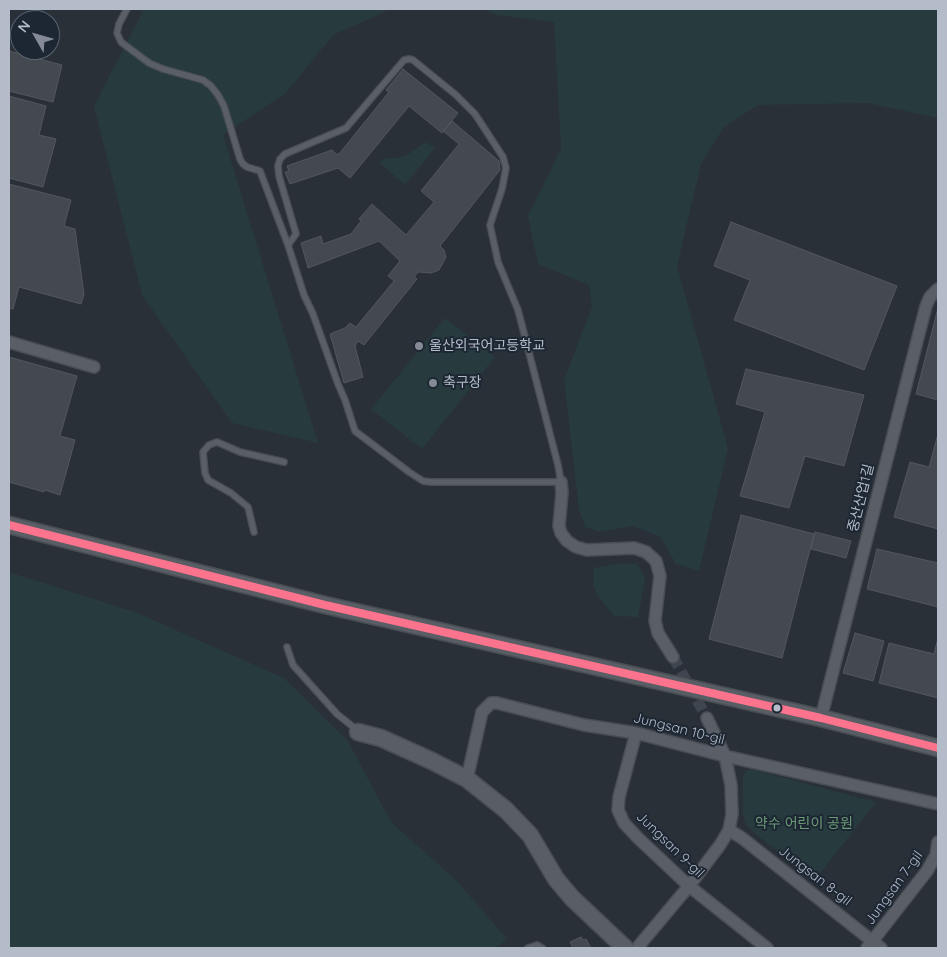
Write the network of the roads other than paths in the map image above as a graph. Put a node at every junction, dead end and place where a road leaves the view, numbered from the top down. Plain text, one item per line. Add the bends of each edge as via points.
1 (127, 9) edge
2 (288, 245) junction
3 (938, 289) edge
4 (9, 342) edge
5 (94, 367) dead end
6 (284, 462) dead end
7 (561, 482) junction
8 (9, 525) edge
9 (254, 532) dead end
10 (287, 647) dead end
11 (673, 657) tunnel mouth
12 (707, 718) tunnel mouth
13 (821, 718) junction
14 (358, 732) joint
15 (636, 732) junction
16 (938, 748) edge
17 (725, 756) junction
18 (467, 779) junction
19 (938, 804) edge
20 (729, 830) junction
21 (938, 842) edge
22 (689, 886) junction
23 (874, 946) edge
24 (528, 948) edge
25 (542, 948) edge
26 (625, 948) edge
27 (637, 948) edge
28 (767, 948) edge

1 - 2 lane via 117,33 121,42 163,69 203,80 218,95 240,159 247,167 260,171
2 - 7 lane via 355,431 423,481
2 - 7 lane via 296,234 279,176 278,166 285,154 346,128 409,58 456,95 475,114 503,157 506,168 490,225 498,262 518,310
3 - 13 street, 중산산업1길 via 926,306
4 - 5 street
6 - 9 lane via 240,452 217,442 204,452 208,480 248,507
7 - 11 street via 559,526 567,541 587,550 634,548 646,552 656,561 660,576 655,621 658,633
8 - 13 street via 325,605
10 - 14 lane via 293,665 337,714
12 - 17 street
13 - 16 street
14 - 18 street via 389,742
15 - 17 street, Jungsan 10-gil
15 - 18 street, Jungsan 10-gil via 491,703 482,712
15 - 22 street, Jungsan 9-gil via 618,810 624,823 638,838
17 - 19 street, Jungsan 10-gil
17 - 20 street via 731,785
18 - 26 street via 506,810 530,835 556,880
20 - 22 street
20 - 23 street, Jungsan 8-gil
21 - 23 street, Jungsan 7-gil via 936,855 927,870
22 - 27 street
22 - 28 street, Jungsan 9-gil
24 - 25 lane via 536,945

